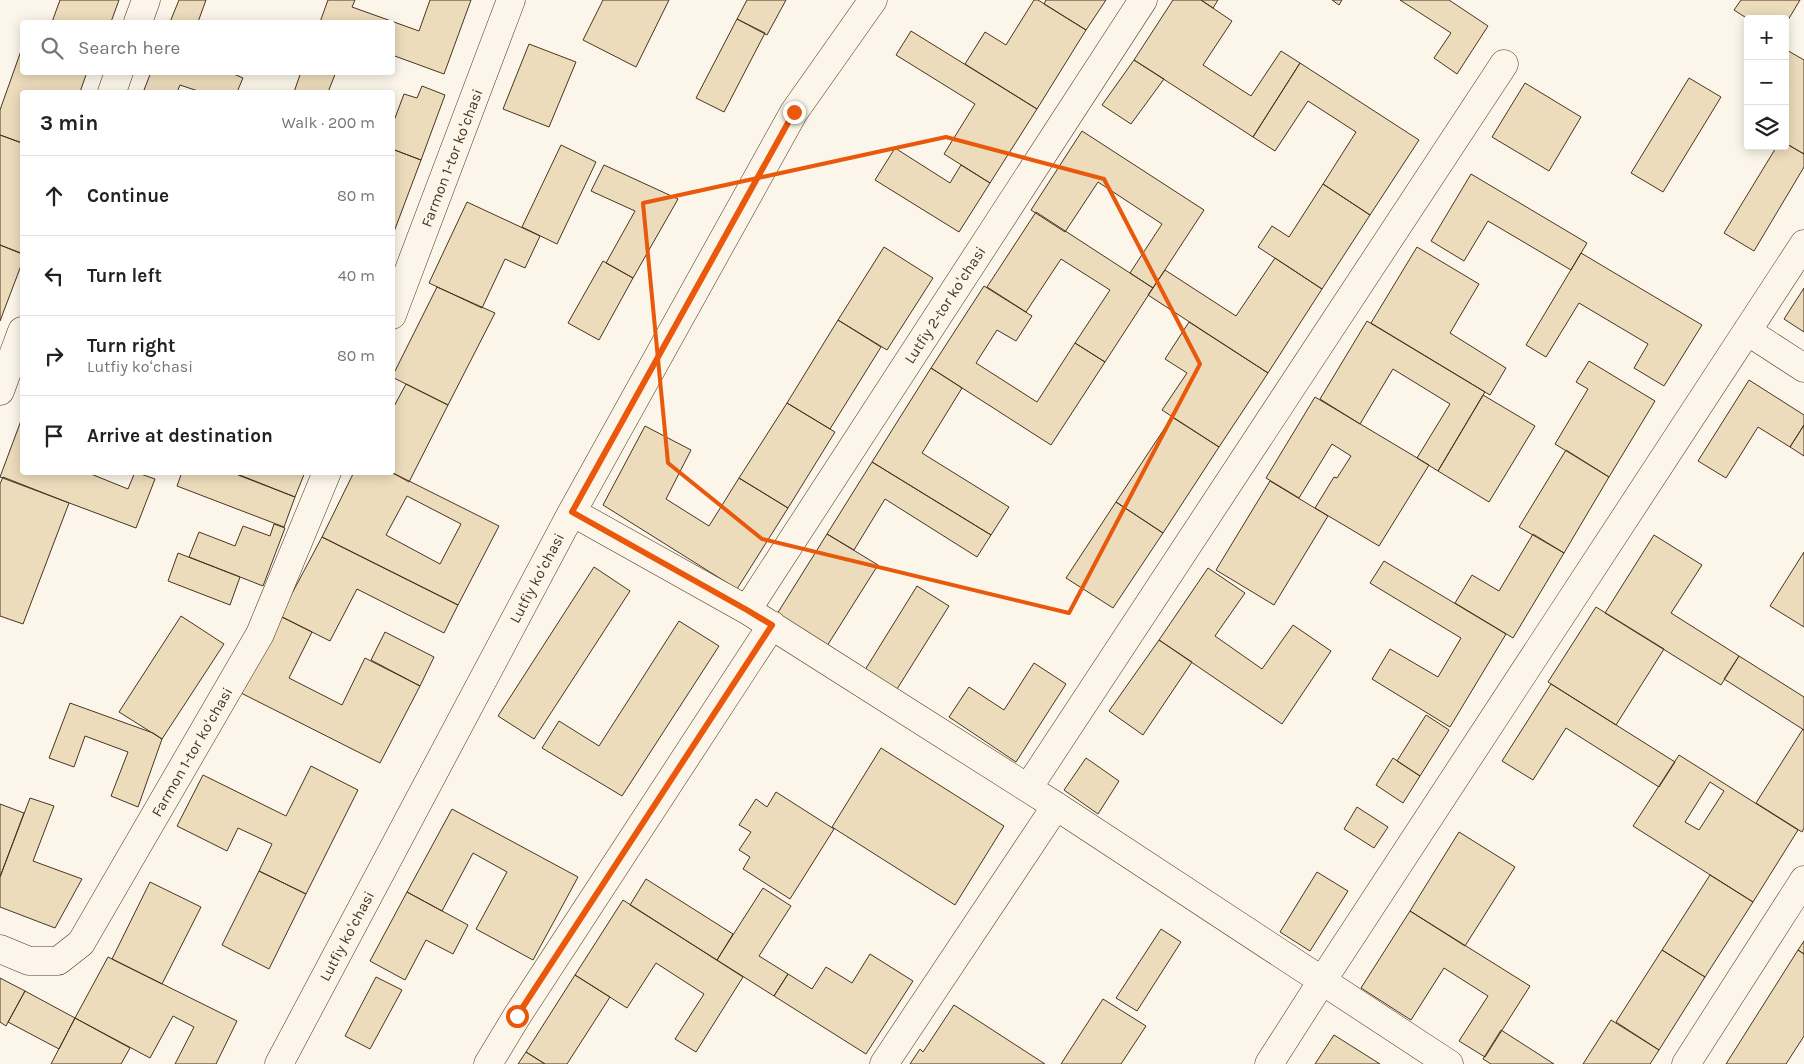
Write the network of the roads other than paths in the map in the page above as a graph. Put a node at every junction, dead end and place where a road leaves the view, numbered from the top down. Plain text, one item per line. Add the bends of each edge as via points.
1 (146, 0) edge
2 (511, 0) edge
3 (874, 0) edge
4 (1143, 0) edge
5 (139, 20) edge
6 (1504, 64) dead end
7 (118, 75) edge
8 (113, 90) edge
9 (1804, 244) edge
10 (395, 307) edge
11 (1747, 332) junction
12 (20, 336) edge
13 (1804, 368) edge
14 (0, 391) edge
15 (326, 475) edge
16 (572, 512) junction
17 (747, 610) junction
18 (772, 625) junction
19 (1028, 788) junction
20 (1056, 806) junction
21 (1804, 880) edge
22 (0, 949) edge
23 (1322, 981) junction
24 (280, 1064) edge
25 (488, 1064) edge
26 (884, 1064) edge
27 (1269, 1064) edge
28 (1449, 1064) edge
29 (1686, 1064) edge

1 - 5 street
2 - 10 street, Farmon 1-tor koʻchasi
3 - 16 street, Lutfiy koʻchasi via 794,112
4 - 17 street, Lutfiy 2-tor koʻchasi
6 - 19 street
7 - 8 street
9 - 11 street
11 - 13 street
11 - 23 street
12 - 14 street
15 - 22 street, Farmon 1-tor koʻchasi via 260,634 82,944 58,961 29,961
16 - 17 street
16 - 24 street, Lutfiy koʻchasi
17 - 18 street
18 - 19 street
18 - 25 street
19 - 20 street
20 - 23 street
20 - 26 street
21 - 29 street
23 - 27 street
23 - 28 street

